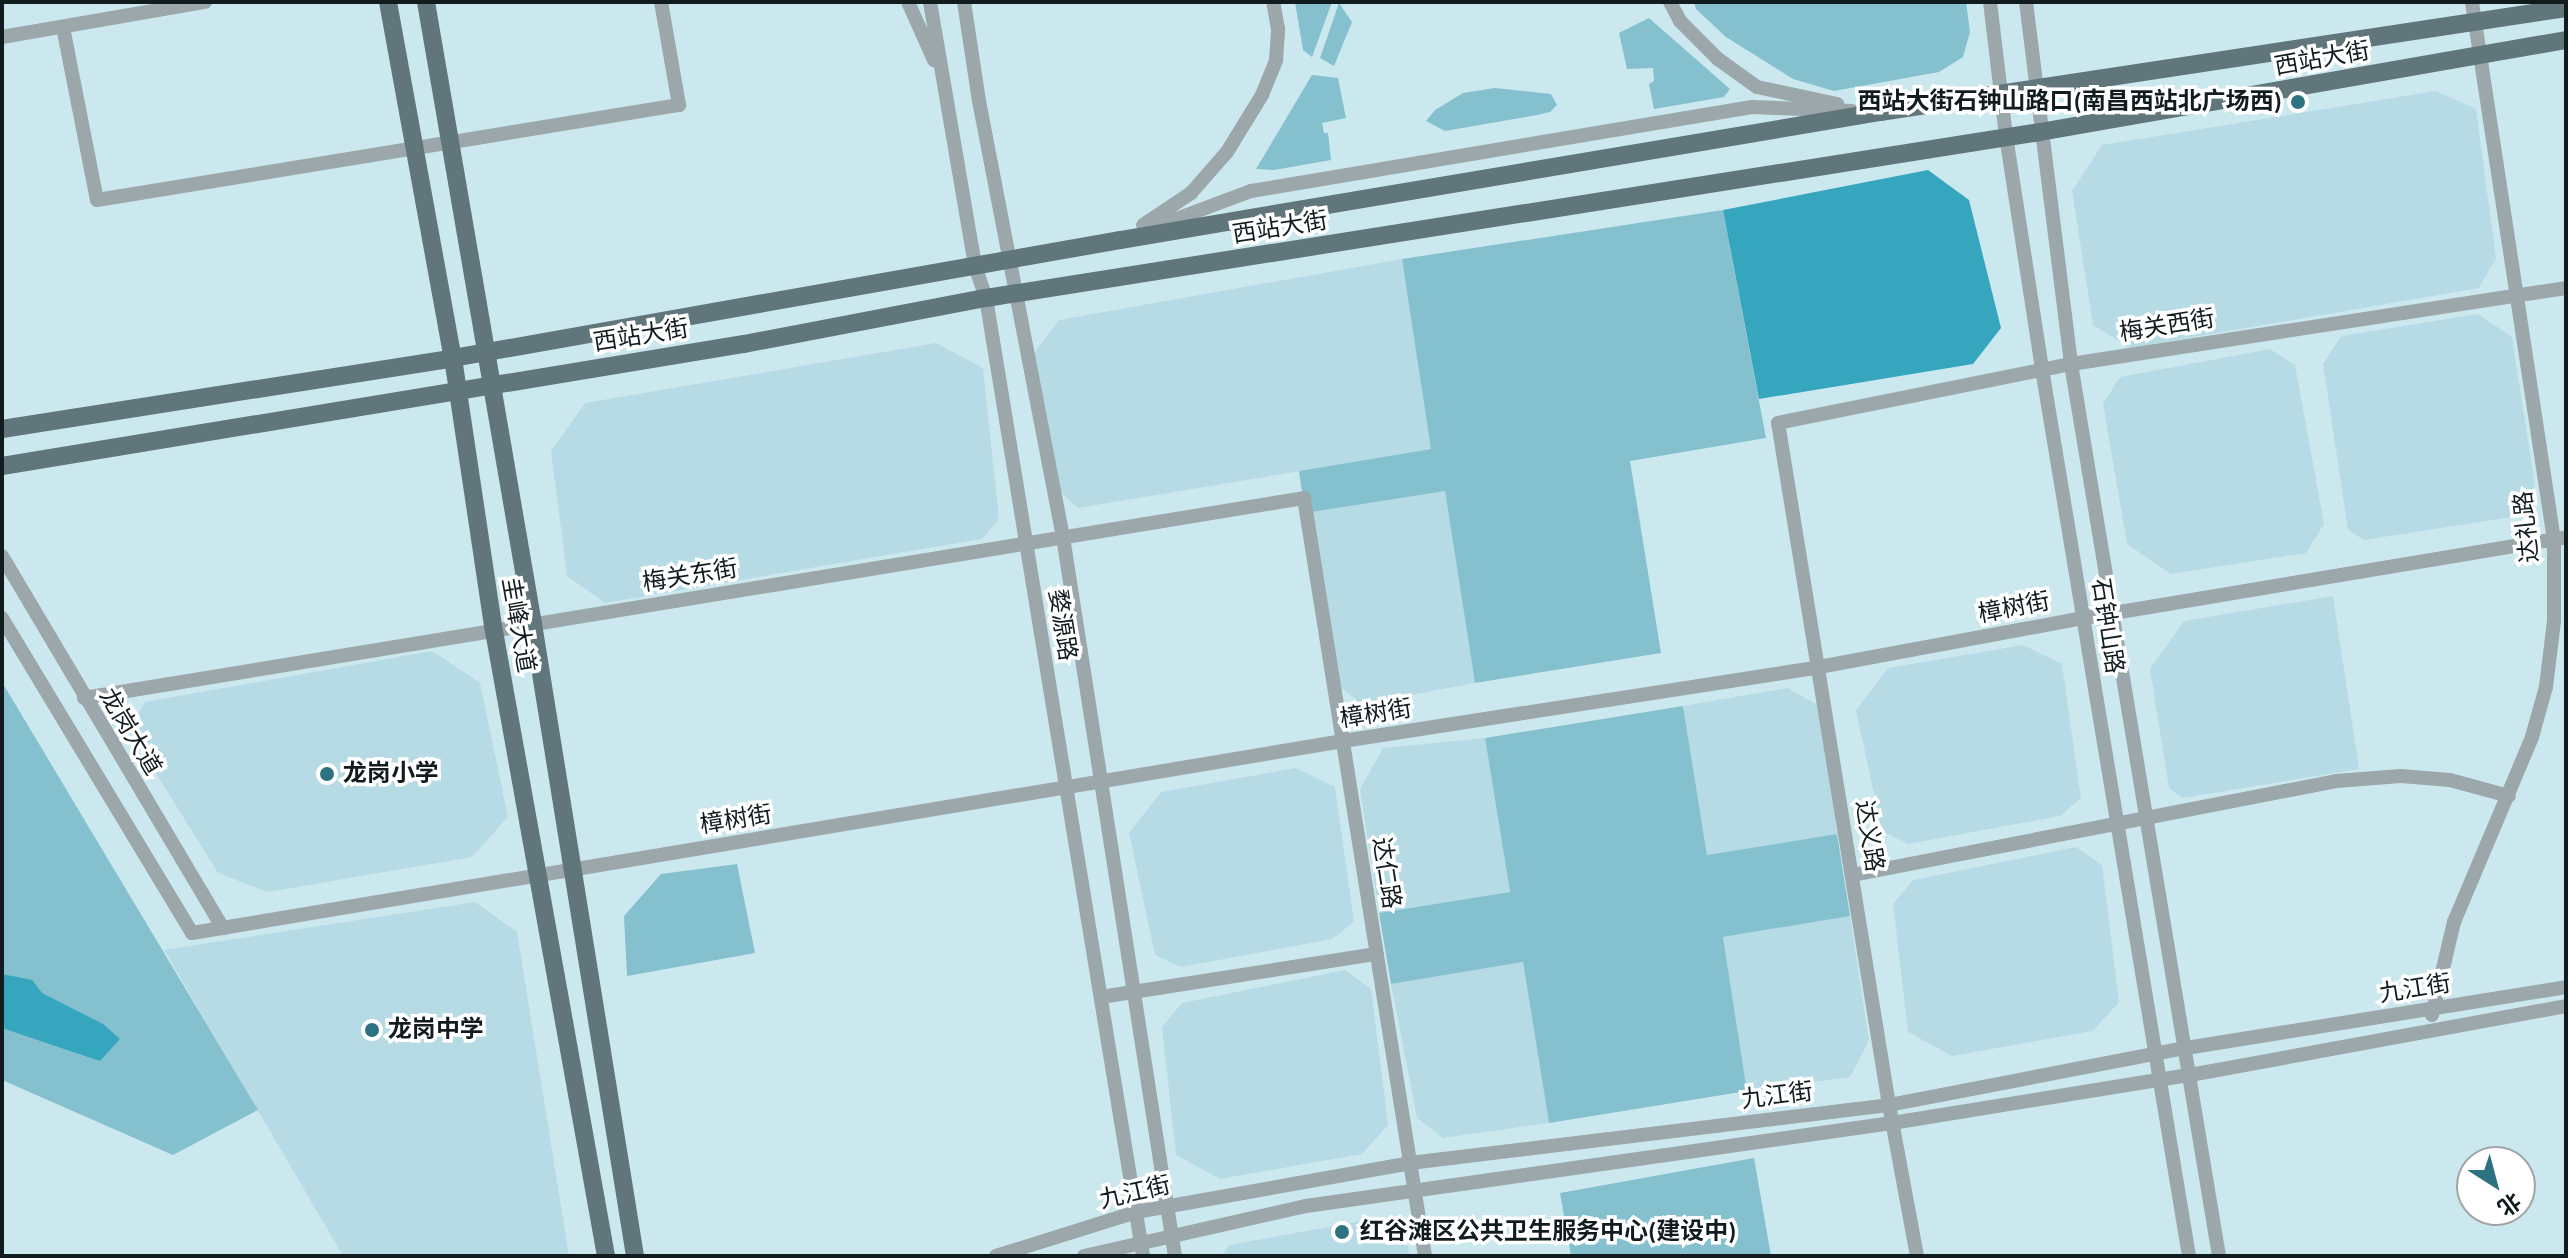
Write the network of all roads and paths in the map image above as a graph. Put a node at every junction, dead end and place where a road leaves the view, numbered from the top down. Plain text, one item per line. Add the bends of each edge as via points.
1 (205, 2) edge
2 (388, 2) edge
3 (426, 2) edge
4 (661, 2) edge
5 (908, 2) edge
6 (930, 2) edge
7 (964, 2) edge
8 (972, 2) edge
9 (1273, 2) edge
10 (1670, 2) edge
11 (1990, 2) edge
12 (2026, 2) edge
13 (2472, 2) edge
14 (2566, 8) edge
15 (967, 18) junction
16 (2476, 24) junction
17 (63, 27) junction
18 (2, 37) edge
19 (2566, 40) edge
20 (2481, 55) junction
21 (942, 79) junction
22 (2035, 90) junction
23 (2003, 94) junction
24 (1880, 112) junction
25 (2040, 132) junction
26 (2006, 136) junction
27 (450, 143) junction
28 (415, 148) junction
29 (1120, 240) junction
30 (1009, 260) junction
31 (975, 266) junction
32 (2566, 288) edge
33 (1015, 295) junction
34 (2514, 295) junction
35 (986, 298) junction
36 (486, 352) junction
37 (453, 358) junction
38 (2071, 364) junction
39 (2042, 369) junction
40 (492, 385) junction
41 (457, 389) junction
42 (1778, 423) joint
43 (2, 429) edge
44 (2, 466) edge
45 (1304, 498) joint
46 (1063, 537) junction
47 (2560, 538) edge
48 (1026, 543) junction
49 (2, 556) edge
50 (2112, 613) junction
51 (2, 618) edge
52 (2084, 618) junction
53 (533, 624) junction
54 (494, 631) junction
55 (1819, 667) junction
56 (84, 698) junction
57 (1343, 741) junction
58 (1103, 781) junction
59 (1066, 788) junction
60 (2509, 796) junction
61 (2146, 819) junction
62 (2115, 825) junction
63 (572, 870) junction
64 (1853, 875) junction
65 (538, 876) junction
66 (223, 928) junction
67 (1377, 954) junction
68 (2566, 987) edge
69 (1134, 992) junction
70 (1101, 997) junction
71 (2566, 1006) edge
72 (2434, 1009) junction
73 (2428, 1032) junction
74 (2186, 1048) junction
75 (2154, 1053) junction
76 (2190, 1075) junction
77 (2158, 1079) junction
78 (1889, 1105) junction
79 (1892, 1123) junction
80 (1410, 1163) junction
81 (1415, 1190) junction
82 (1166, 1208) junction
83 (1136, 1212) junction
84 (1172, 1238) junction
85 (1141, 1249) edge
86 (606, 1256) edge
87 (635, 1256) edge
88 (996, 1256) edge
89 (1084, 1256) edge
90 (1175, 1256) edge
91 (1425, 1256) edge
92 (1917, 1256) edge
93 (2189, 1256) edge
94 (2219, 1256) edge

1 - 17 street
2 - 28 main road, 圭峰大道
3 - 27 main road, 圭峰大道
4 - 27 street via 679,105
5 - 21 street
6 - 21 street, 婺源路
7 - 15 street, 婺源路
8 - 15 street
9 - 29 street via 1276,60 1262,95 1227,152 1191,193
10 - 24 street via 1680,21 1718,59 1757,87
11 - 23 street, 石钟山路
12 - 22 street, 石钟山路
13 - 16 street, 达礼路
14 - 16 main road, 西站大街
15 - 30 street, 婺源路
16 - 20 street, 达礼路
16 - 22 main road, 西站大街
17 - 18 street
17 - 28 street via 97,200
19 - 20 main road, 西站大街
20 - 25 main road, 西站大街
20 - 34 street, 达礼路
21 - 31 street, 婺源路
22 - 23 main road, 西站大街
22 - 25 street, 石钟山路
23 - 24 main road, 西站大街
23 - 26 street, 石钟山路
24 - 29 main road, 西站大街
24 - 29 street via 1752,107 1267,188
25 - 26 main road, 西站大街
25 - 38 street, 石钟山路
26 - 33 main road, 西站大街
26 - 39 street, 石钟山路
27 - 28 street
27 - 36 main road, 圭峰大道
28 - 37 main road, 圭峰大道
29 - 30 main road, 西站大街
30 - 31 main road, 西站大街
30 - 33 street, 婺源路
31 - 35 street, 婺源路
31 - 36 main road, 西站大街
32 - 34 street, 梅关西街
33 - 35 main road, 西站大街
33 - 46 street, 婺源路
34 - 38 street, 梅关西街
34 - 47 street, 达礼路
35 - 40 main road, 西站大街
35 - 48 street, 婺源路
36 - 37 main road, 西站大街
36 - 40 main road, 圭峰大道
37 - 41 main road, 圭峰大道
37 - 43 main road, 西站大街
38 - 39 street, 梅关西街
38 - 50 street, 石钟山路
39 - 42 street, 梅关西街
39 - 52 street, 石钟山路
40 - 41 main road, 西站大街
40 - 53 main road, 圭峰大道
41 - 44 main road, 西站大街
41 - 54 main road, 圭峰大道
42 - 55 street, 达义路
45 - 46 street, 梅关东街
45 - 57 street, 达仁路
46 - 48 street, 梅关东街
46 - 58 street, 婺源路
47 - 50 street, 樟树街
47 - 60 street, 达礼路 via 2546,687
48 - 53 street, 梅关东街
48 - 59 street, 婺源路
49 - 56 street, 龙岗大道
50 - 52 street, 樟树街
50 - 61 street, 石钟山路
51 - 66 street, 樟树街 via 192,933
52 - 55 street, 樟树街
52 - 62 street, 石钟山路
53 - 54 street, 梅关东街
53 - 63 main road, 圭峰大道
54 - 56 street, 梅关东街
54 - 65 main road, 圭峰大道
55 - 57 street, 樟树街
55 - 64 street, 达义路
56 - 66 street, 龙岗大道
57 - 58 street, 樟树街
57 - 67 street, 达仁路
58 - 59 street, 樟树街
58 - 69 street, 婺源路
59 - 63 street, 樟树街
59 - 70 street, 婺源路
60 - 61 street via 2450,780 2401,776 2336,781
60 - 72 street, 达礼路 via 2454,922
61 - 62 street
61 - 74 street, 石钟山路
62 - 64 street
62 - 75 street, 石钟山路
63 - 65 street, 樟树街
63 - 87 main road, 圭峰大道
64 - 78 street, 达义路
65 - 66 street, 樟树街
65 - 86 main road, 圭峰大道
67 - 69 street
67 - 80 street, 达仁路
68 - 72 street, 九江街
69 - 70 street
69 - 82 street, 婺源路
70 - 83 street, 婺源路
71 - 73 street, 九江街
72 - 73 street, 达礼路
72 - 74 street, 九江街
73 - 76 street, 九江街
74 - 75 street, 九江街
74 - 76 street, 石钟山路
75 - 77 street, 石钟山路
75 - 78 street, 九江街
76 - 77 street, 九江街
76 - 94 street, 石钟山路
77 - 79 street, 九江街
77 - 93 street, 石钟山路
78 - 79 street, 达义路
78 - 80 street, 九江街
79 - 81 street, 九江街
79 - 92 street, 达义路
80 - 81 street, 达仁路
80 - 82 street, 九江街
81 - 84 street, 九江街 via 1306,1206
81 - 91 street, 达仁路
82 - 83 street, 九江街
82 - 84 street, 婺源路
83 - 85 street, 婺源路
83 - 88 street, 九江街
84 - 85 street, 九江街
84 - 90 street, 婺源路
85 - 89 street, 九江街

